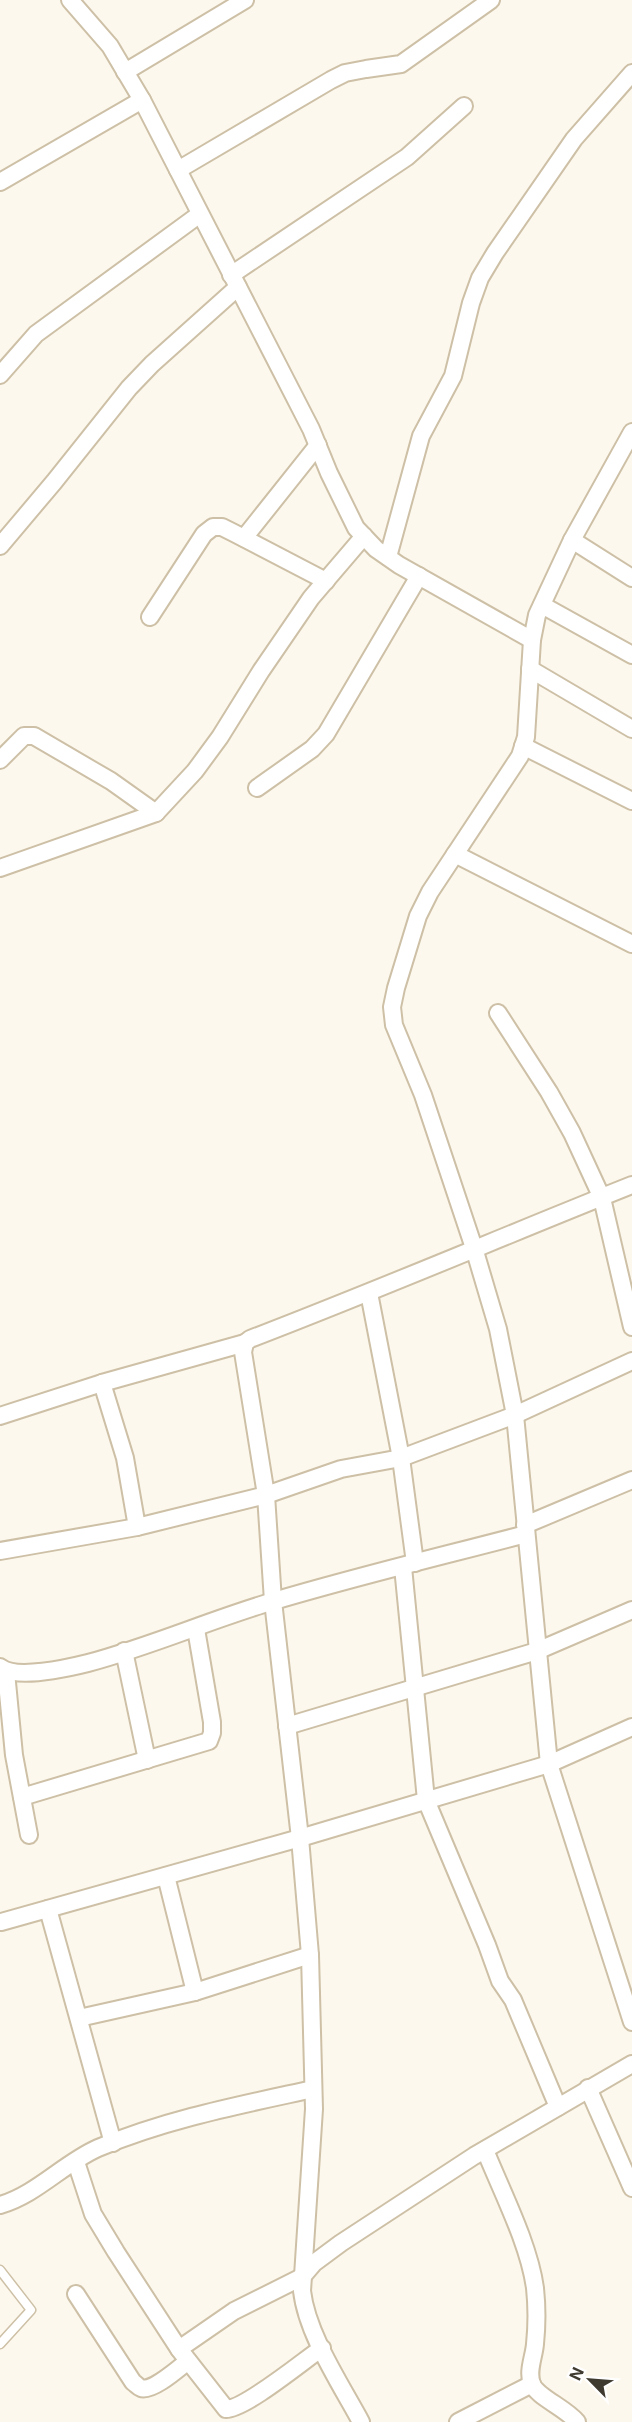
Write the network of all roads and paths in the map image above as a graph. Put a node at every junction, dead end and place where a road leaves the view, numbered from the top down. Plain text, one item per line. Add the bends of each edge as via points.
1 (70, 0) edge
2 (246, 0) edge
3 (491, 0) edge
4 (125, 72) junction
5 (632, 73) edge
6 (142, 100) junction
7 (464, 106) dead end
8 (178, 170) junction
9 (0, 182) edge
10 (200, 214) junction
11 (235, 281) junction
12 (0, 375) edge
13 (632, 432) edge
14 (318, 445) junction
15 (364, 536) junction
16 (244, 538) junction
17 (572, 540) junction
18 (0, 546) edge
19 (388, 557) junction
20 (419, 576) junction
21 (632, 578) edge
22 (326, 581) junction
23 (542, 605) junction
24 (150, 617) dead end
25 (532, 640) junction
26 (632, 655) edge
27 (530, 669) junction
28 (632, 729) edge
29 (523, 746) junction
30 (0, 760) edge
31 (257, 788) dead end
32 (632, 801) edge
33 (156, 813) junction
34 (455, 854) junction
35 (0, 868) edge
36 (632, 944) edge
37 (498, 1013) dead end
38 (632, 1185) edge
39 (602, 1198) junction
40 (474, 1248) junction
41 (369, 1293) junction
42 (632, 1327) edge
43 (245, 1343) junction
44 (632, 1361) edge
45 (102, 1383) junction
46 (515, 1415) junction
47 (0, 1416) edge
48 (401, 1458) junction
49 (632, 1480) edge
50 (266, 1496) junction
51 (137, 1527) junction
52 (525, 1529) junction
53 (0, 1551) edge
54 (409, 1565) junction
55 (273, 1601) junction
56 (632, 1610) edge
57 (196, 1629) junction
58 (124, 1651) junction
59 (537, 1651) junction
60 (3, 1670) edge
61 (415, 1689) junction
62 (287, 1726) junction
63 (632, 1727) edge
64 (147, 1760) junction
65 (549, 1764) junction
66 (22, 1797) junction
67 (426, 1800) junction
68 (29, 1835) dead end
69 (300, 1838) junction
70 (166, 1875) junction
71 (48, 1909) junction
72 (1, 1922) edge
73 (310, 1955) junction
74 (195, 1992) junction
75 (79, 2018) junction
76 (632, 2022) edge
77 (632, 2064) edge
78 (588, 2088) junction
79 (313, 2089) junction
80 (558, 2107) junction
81 (113, 2143) junction
82 (485, 2150) junction
83 (75, 2162) junction
84 (632, 2188) edge
85 (0, 2205) edge
86 (0, 2270) edge
87 (302, 2277) junction
88 (76, 2294) dead end
89 (0, 2344) edge
90 (321, 2348) junction
91 (183, 2355) junction
92 (532, 2384) junction
93 (361, 2422) edge
94 (458, 2422) edge
95 (578, 2422) edge

1 - 4 street via 110,46
2 - 4 street
3 - 8 street via 401,64 356,71 331,80
4 - 6 street
5 - 19 street via 574,139 480,278 453,376 421,436
6 - 8 street
6 - 9 street
7 - 11 street via 407,157
8 - 10 street
10 - 11 street
10 - 12 street via 36,334
11 - 14 street
11 - 18 street via 129,388
13 - 17 street
14 - 15 street via 356,528
14 - 16 street
15 - 19 street
15 - 22 street
16 - 22 street
16 - 24 street via 222,527 213,527 204,534
17 - 21 street
17 - 23 street
19 - 20 street
20 - 25 street
20 - 31 street via 326,734 312,749
22 - 33 street via 261,671 220,737
23 - 25 street
23 - 26 street
25 - 27 street
27 - 28 street
27 - 29 street
29 - 32 street
29 - 34 street
30 - 33 street via 24,736 34,735
33 - 35 street
34 - 36 street
34 - 40 street via 418,916 392,1007 393,1024 423,1095
37 - 39 street via 549,1092
38 - 39 street
39 - 40 street
39 - 42 street
40 - 41 street
40 - 46 street via 498,1329
41 - 43 street
41 - 48 street
43 - 45 street
43 - 50 street via 243,1352
44 - 46 street
45 - 47 street
45 - 51 street via 125,1458
46 - 48 street
46 - 52 street
48 - 50 street via 341,1469
48 - 54 street
49 - 52 street
50 - 51 street
50 - 55 street
51 - 53 street
52 - 54 street
52 - 59 street
54 - 55 street
54 - 61 street
55 - 57 street
55 - 62 street
56 - 59 street
57 - 58 street
57 - 64 street via 212,1733 209,1741 201,1745
58 - 60 street via 87,1663 20,1674
58 - 64 street
59 - 61 street
59 - 65 street
60 - 66 street
61 - 62 street
61 - 67 street
62 - 69 street
63 - 65 street
64 - 66 street
65 - 67 street
65 - 76 street
66 - 68 street
67 - 69 street
67 - 80 street via 500,1981 513,2000
69 - 70 street
69 - 73 street
70 - 71 street
70 - 74 street
71 - 72 street
71 - 75 street
73 - 74 street
73 - 79 street
74 - 75 street
75 - 81 street
77 - 78 street
78 - 80 street
78 - 84 street
79 - 81 street via 200,2114
79 - 87 street
80 - 82 street
81 - 83 street
82 - 87 street via 341,2244
82 - 92 street via 531,2265 537,2310 530,2366
83 - 85 street
83 - 91 street via 93,2214
86 - 89 lane via 30,2310
87 - 90 street via 304,2306
87 - 91 street via 234,2311
88 - 91 street via 133,2382 141,2388 158,2383
90 - 91 street via 233,2409 218,2402
90 - 93 street
92 - 94 street
92 - 95 street via 538,2393 570,2412

